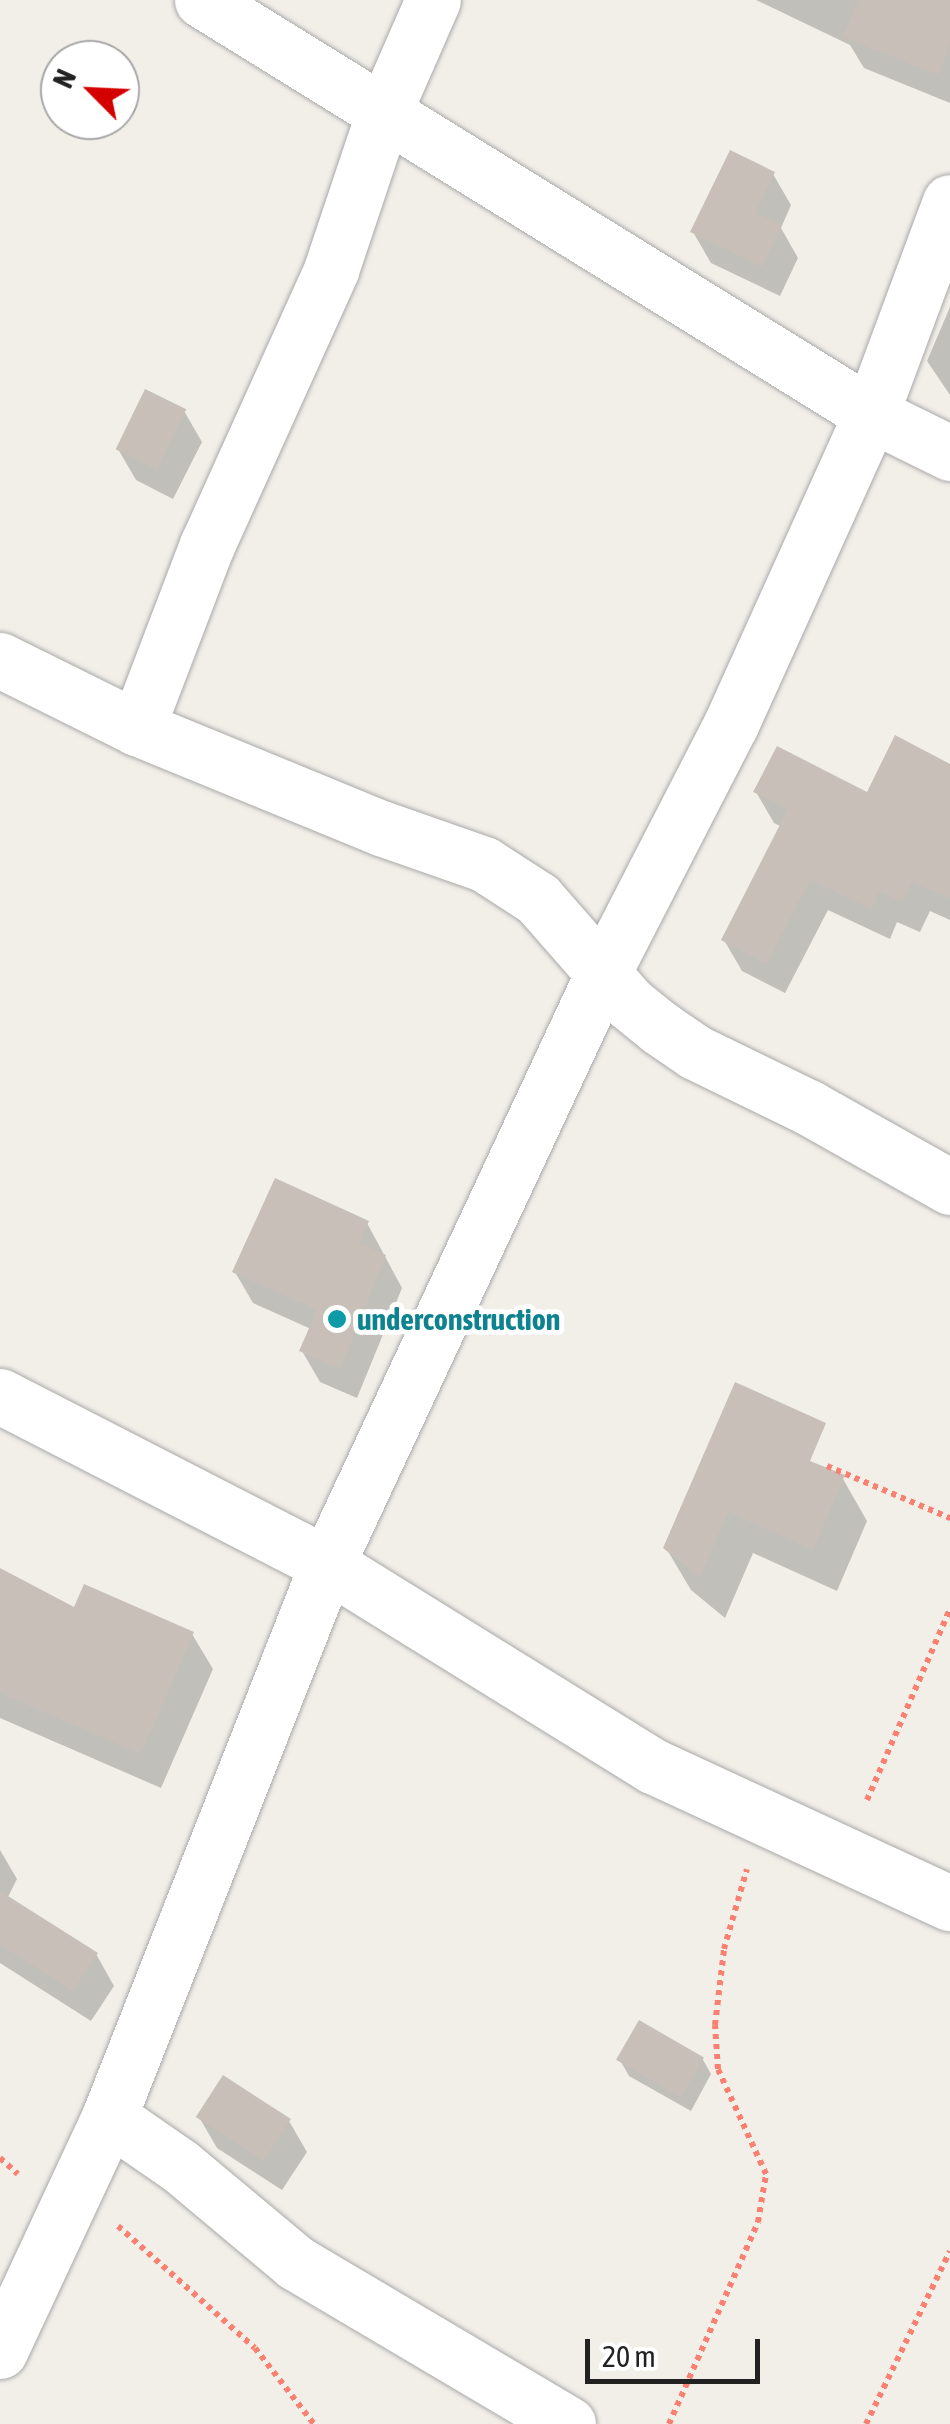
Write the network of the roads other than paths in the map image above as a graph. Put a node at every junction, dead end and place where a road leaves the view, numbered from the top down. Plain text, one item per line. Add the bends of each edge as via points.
1 (202, 0) edge
2 (433, 0) edge
3 (384, 112) junction
4 (950, 202) edge
5 (871, 414) junction
6 (950, 453) edge
7 (0, 660) edge
8 (137, 728) junction
9 (603, 973) junction
10 (950, 1187) edge
11 (0, 1396) edge
12 (328, 1564) junction
13 (950, 1902) edge
14 (108, 2117) junction
15 (0, 2351) edge
16 (568, 2424) edge

1 - 3 street
2 - 3 street
3 - 5 street
3 - 8 street via 331,270 207,546
4 - 5 street
5 - 6 street
5 - 9 street via 731,724
7 - 8 street
8 - 9 street via 484,864 538,899
9 - 10 street via 629,1003 695,1052
9 - 12 street
11 - 12 street
12 - 13 street via 653,1766
12 - 14 street
14 - 15 street
14 - 16 street via 180,2166 296,2263

